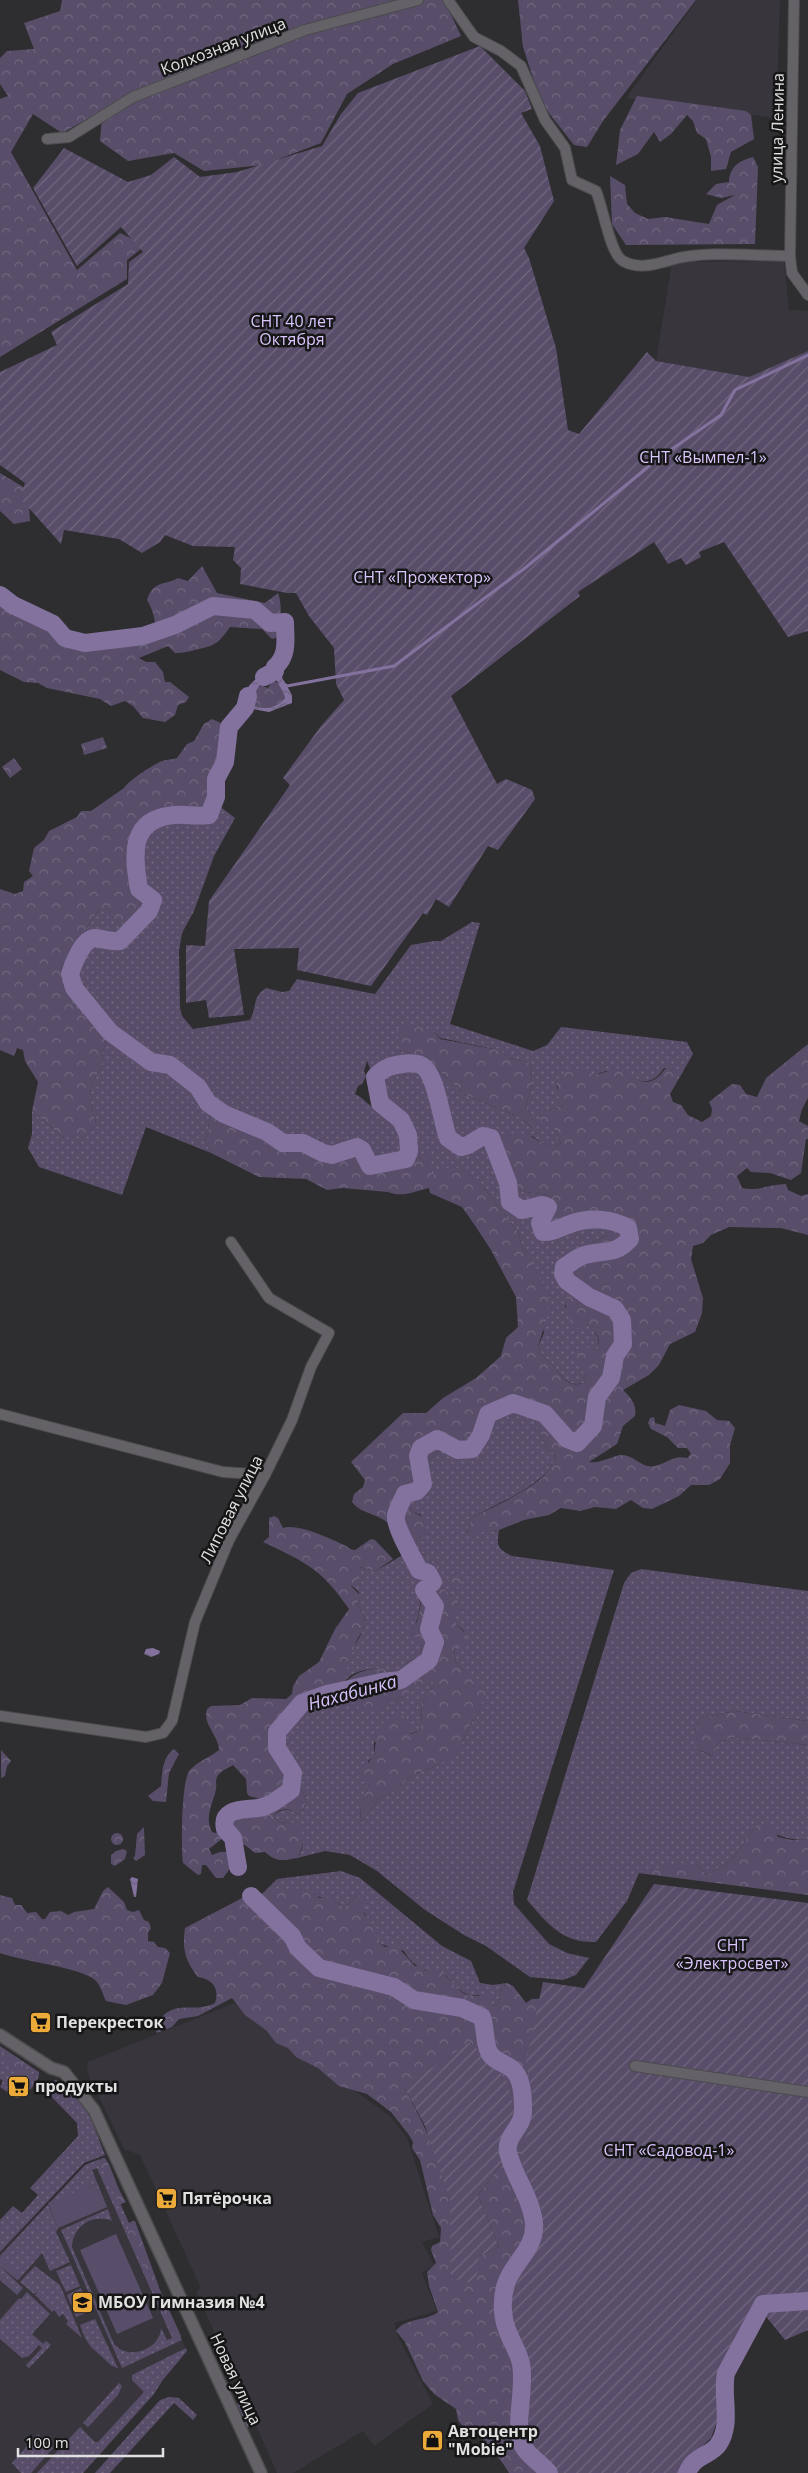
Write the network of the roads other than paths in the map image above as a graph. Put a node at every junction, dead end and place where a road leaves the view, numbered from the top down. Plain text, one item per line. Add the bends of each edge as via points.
1 (418, 0) edge
2 (448, 0) edge
3 (794, 0) edge
4 (47, 139) dead end
5 (790, 256) junction
6 (808, 295) edge
7 (231, 1242) dead end
8 (0, 1414) edge
9 (265, 1475) junction
10 (0, 1716) edge
11 (0, 2035) edge
12 (635, 2066) dead end
13 (808, 2092) edge
14 (261, 2473) edge

1 - 4 street, Колхозная улица via 297,33 133,97 69,137
2 - 5 street via 474,37 521,66 546,120 565,148 572,180 596,191 604,210 612,249 623,261 656,265 694,256
3 - 5 street, улица Ленина
5 - 6 street, улица Ленина via 792,273
7 - 9 street, Липовая улица via 268,1298 329,1333
8 - 9 street via 224,1472
9 - 10 street, Липовая улица via 229,1540 195,1622 172,1721 163,1733 146,1737
11 - 14 street, Новая улица via 51,2068 64,2072 94,2110
12 - 13 street

